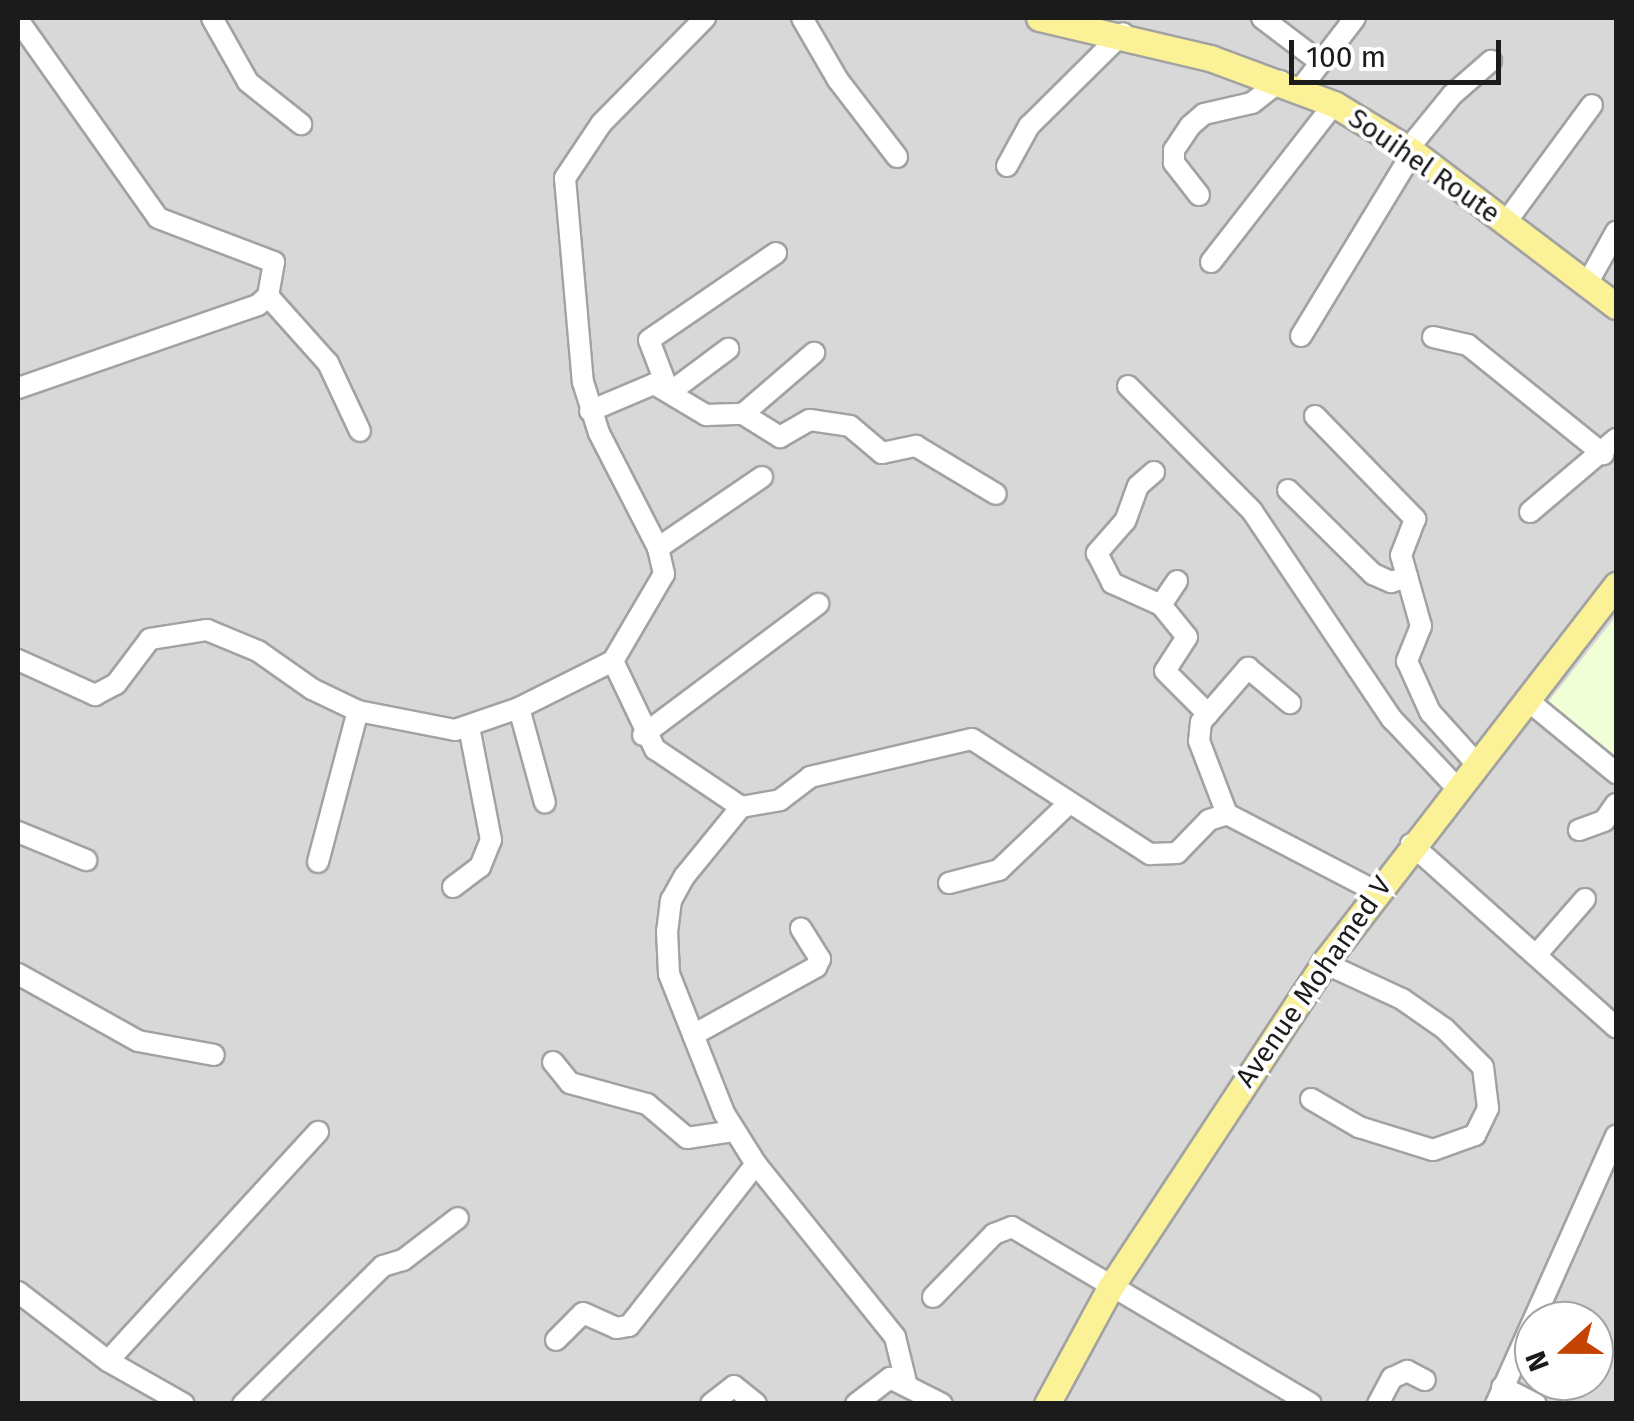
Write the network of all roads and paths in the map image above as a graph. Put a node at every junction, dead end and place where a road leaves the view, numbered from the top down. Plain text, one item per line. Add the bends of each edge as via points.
1 (212, 18) edge
2 (705, 18) edge
3 (802, 18) edge
4 (1039, 18) edge
5 (1262, 18) edge
6 (1355, 18) edge
7 (1094, 22) edge
8 (18, 23) edge
9 (1123, 33) junction
10 (1491, 61) dead end
11 (1320, 62) junction
12 (1290, 85) junction
13 (1334, 104) junction
14 (1592, 105) dead end
15 (302, 124) dead end
16 (1411, 150) junction
17 (897, 158) dead end
18 (1007, 166) dead end
19 (1199, 195) dead end
20 (1506, 222) junction
21 (1616, 232) edge
22 (776, 253) dead end
23 (1211, 262) dead end
24 (1586, 284) junction
25 (268, 296) junction
26 (1616, 306) edge
27 (1301, 336) dead end
28 (1432, 337) dead end
29 (728, 349) dead end
30 (814, 353) dead end
31 (1128, 386) dead end
32 (18, 388) edge
33 (670, 389) junction
34 (590, 411) junction
35 (744, 414) junction
36 (1314, 416) dead end
37 (360, 431) dead end
38 (1610, 447) edge
39 (1154, 472) dead end
40 (762, 477) dead end
41 (1288, 490) dead end
42 (996, 494) dead end
43 (1530, 512) dead end
44 (658, 548) junction
45 (1406, 576) junction
46 (1177, 581) dead end
47 (1616, 585) edge
48 (818, 604) dead end
49 (1161, 605) junction
50 (18, 660) edge
51 (613, 662) junction
52 (1526, 699) junction
53 (1290, 703) dead end
54 (518, 708) junction
55 (358, 712) junction
56 (1208, 714) junction
57 (469, 727) junction
58 (643, 735) junction
59 (1476, 763) junction
60 (1616, 773) edge
61 (1456, 787) junction
62 (546, 803) dead end
63 (1616, 804) edge
64 (1066, 806) junction
65 (741, 807) junction
66 (1227, 814) junction
67 (1579, 830) dead end
68 (18, 832) edge
69 (1411, 844) junction
70 (86, 860) dead end
71 (318, 862) dead end
72 (949, 883) dead end
73 (453, 887) dead end
74 (1375, 891) junction
75 (1586, 899) dead end
76 (801, 929) dead end
77 (1537, 954) junction
78 (1324, 962) junction
79 (18, 974) edge
80 (1616, 1027) edge
81 (693, 1035) junction
82 (214, 1055) dead end
83 (553, 1062) dead end
84 (1311, 1098) dead end
85 (734, 1131) junction
86 (318, 1132) dead end
87 (1616, 1136) edge
88 (756, 1164) junction
89 (458, 1218) dead end
90 (1110, 1288) junction
91 (18, 1292) edge
92 (933, 1297) dead end
93 (556, 1340) dead end
94 (108, 1361) junction
95 (1425, 1380) dead end
96 (906, 1382) junction
97 (1499, 1395) edge
98 (184, 1404) edge
99 (243, 1404) edge
100 (711, 1404) edge
101 (756, 1404) edge
102 (856, 1404) edge
103 (942, 1404) edge
104 (1046, 1404) edge
105 (1312, 1404) edge
106 (1378, 1404) edge
107 (1536, 1404) edge

1 - 15 street via 248,82
2 - 34 street via 601,124 565,178
3 - 17 street via 846,92
4 - 7 main road, Souihel Route
5 - 11 street
6 - 11 street
7 - 9 main road, Souihel Route
8 - 25 street via 112,148 141,200 182,232 274,262
9 - 12 main road, Souihel Route
9 - 18 street via 1029,126
10 - 16 street via 1452,95
11 - 12 street
12 - 13 main road, Souihel Route
12 - 19 street via 1204,114 1190,126 1174,150 1174,164
13 - 16 main road, Souihel Route
13 - 23 street
14 - 20 street
16 - 20 main road, Souihel Route
16 - 27 street
20 - 24 main road, Souihel Route
21 - 24 street
22 - 33 street via 648,340
24 - 26 main road, Souihel Route
25 - 32 street via 258,306
25 - 37 street via 328,362
28 - 38 street via 1468,345
29 - 33 street
30 - 35 street
31 - 61 street via 1252,511 1392,719
33 - 34 street via 644,386
33 - 35 street via 706,415
34 - 44 street
35 - 42 street via 780,437 805,420 836,423 882,453 916,446
36 - 45 street via 1415,519 1401,555
38 - 43 street
39 - 49 street via 1138,486 1132,511 1097,554 1112,583
40 - 44 street
41 - 45 street via 1373,574 1391,582
44 - 51 street via 662,586
45 - 59 street via 1421,626 1407,661 1430,712
46 - 49 street
47 - 52 main road, Avenue Mohamed V
48 - 58 street
49 - 56 street via 1186,637 1165,671
50 - 55 street via 95,695 116,684 150,639 207,630 258,651 312,690
51 - 54 street
51 - 58 street
52 - 59 main road, Avenue Mohamed V
52 - 60 street
53 - 56 street via 1248,668
54 - 57 street
54 - 62 street
55 - 57 street via 442,730
55 - 71 street
56 - 66 street via 1199,742
57 - 73 street via 492,840 480,867
58 - 65 street
59 - 61 main road, Avenue Mohamed V
61 - 69 main road, Avenue Mohamed V
63 - 67 street via 1604,821
64 - 65 street via 972,740 961,739 810,778 780,800
64 - 66 street via 1164,856 1177,853 1208,820
64 - 72 street via 989,873
65 - 81 street via 672,900 669,974
66 - 74 street
68 - 70 street
69 - 74 main road, Avenue Mohamed V
69 - 77 street
74 - 78 main road, Avenue Mohamed V
75 - 77 street
76 - 81 street via 816,950 816,967
77 - 80 street
78 - 84 street via 1402,999 1444,1029 1483,1067 1488,1108 1475,1135 1433,1150 1374,1134
78 - 90 main road, Avenue Mohamed V
79 - 82 street via 130,1038
81 - 85 street
83 - 85 street via 570,1083 647,1104 687,1138
85 - 88 street
86 - 94 street
87 - 97 street
88 - 93 street via 629,1326 622,1330 584,1313
88 - 96 street via 894,1337
89 - 99 street via 404,1260 383,1266
90 - 92 street via 1006,1227
90 - 104 main road, Avenue Mohamed V
90 - 105 street via 1150,1304
91 - 94 street
94 - 98 street
95 - 106 street via 1407,1371 1392,1378
96 - 102 street via 880,1381
96 - 103 street
97 - 107 street
100 - 101 street via 734,1386

